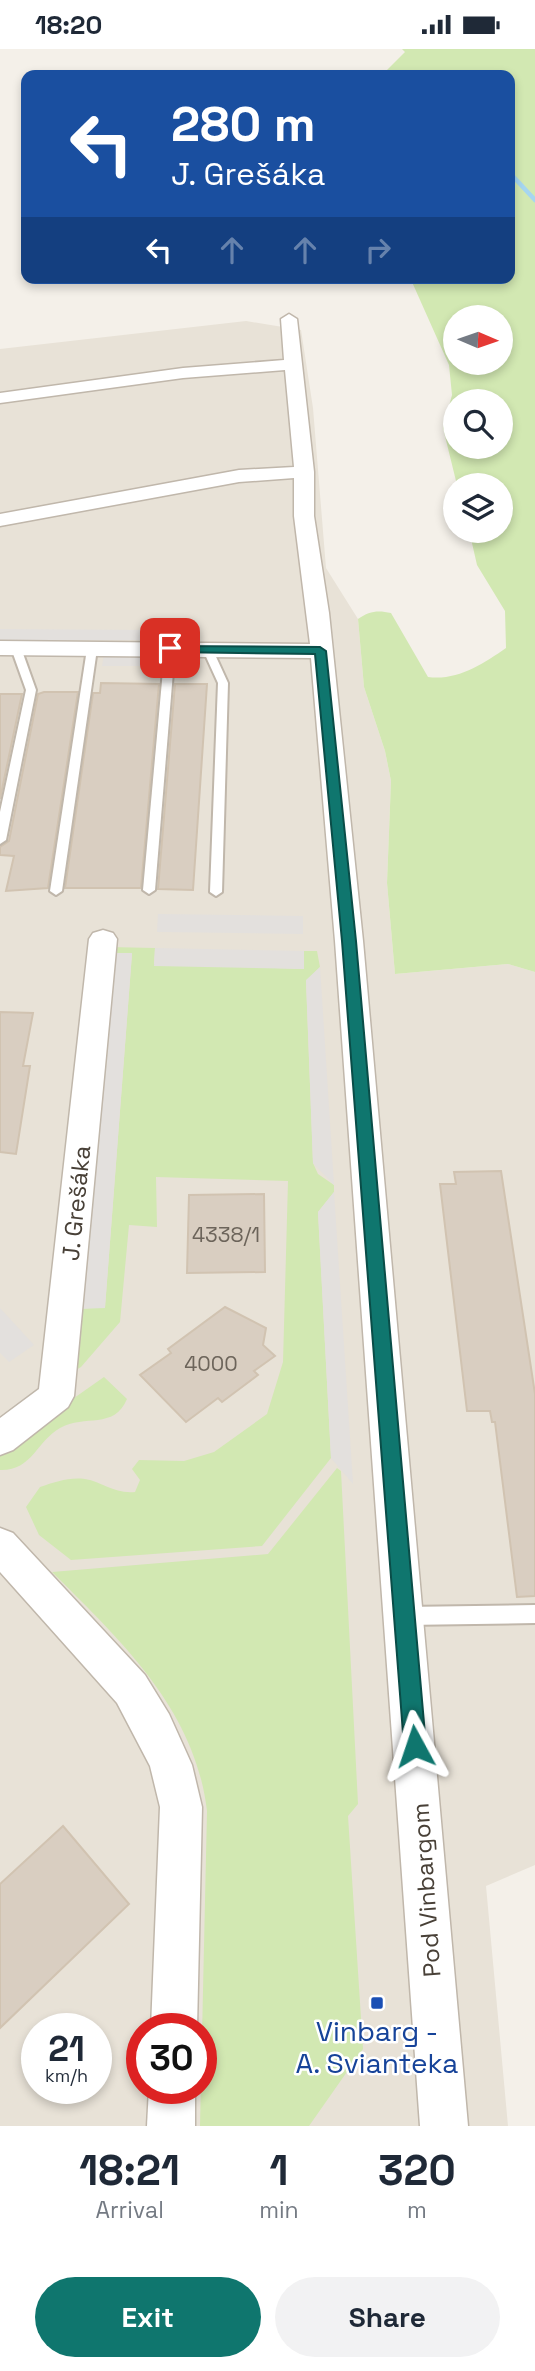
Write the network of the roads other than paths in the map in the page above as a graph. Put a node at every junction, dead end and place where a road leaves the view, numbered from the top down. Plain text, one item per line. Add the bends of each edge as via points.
1 (289, 319) dead end
2 (295, 364) junction
3 (0, 398) edge
4 (304, 471) junction
5 (0, 520) edge
6 (8, 648) edge
7 (170, 648) junction
8 (207, 648) junction
9 (92, 649) junction
10 (320, 651) junction
11 (0, 840) edge
12 (149, 890) dead end
13 (57, 891) dead end
14 (216, 892) dead end
15 (103, 939) dead end
16 (0, 1439) edge
17 (0, 1545) edge
18 (535, 1614) edge
19 (404, 1616) junction
20 (174, 2013) edge
21 (172, 2104) edge
22 (171, 2126) edge
23 (444, 2126) edge

1 - 2 street, Pod Vinbargom
2 - 3 street via 183,373
2 - 4 street, Pod Vinbargom
4 - 5 street via 239,475
4 - 10 street, Pod Vinbargom via 304,516
6 - 9 street
6 - 11 lane via 30,690
7 - 8 street
7 - 9 street
7 - 12 lane
8 - 10 street
8 - 14 lane via 223,683
9 - 13 lane
10 - 19 street, Pod Vinbargom via 349,941
15 - 16 street, J. Grešáka via 56,1397
17 - 20 street via 131,1689 155,1728 170,1765 181,1807
18 - 19 lane
19 - 23 street, Pod Vinbargom
21 - 22 street

